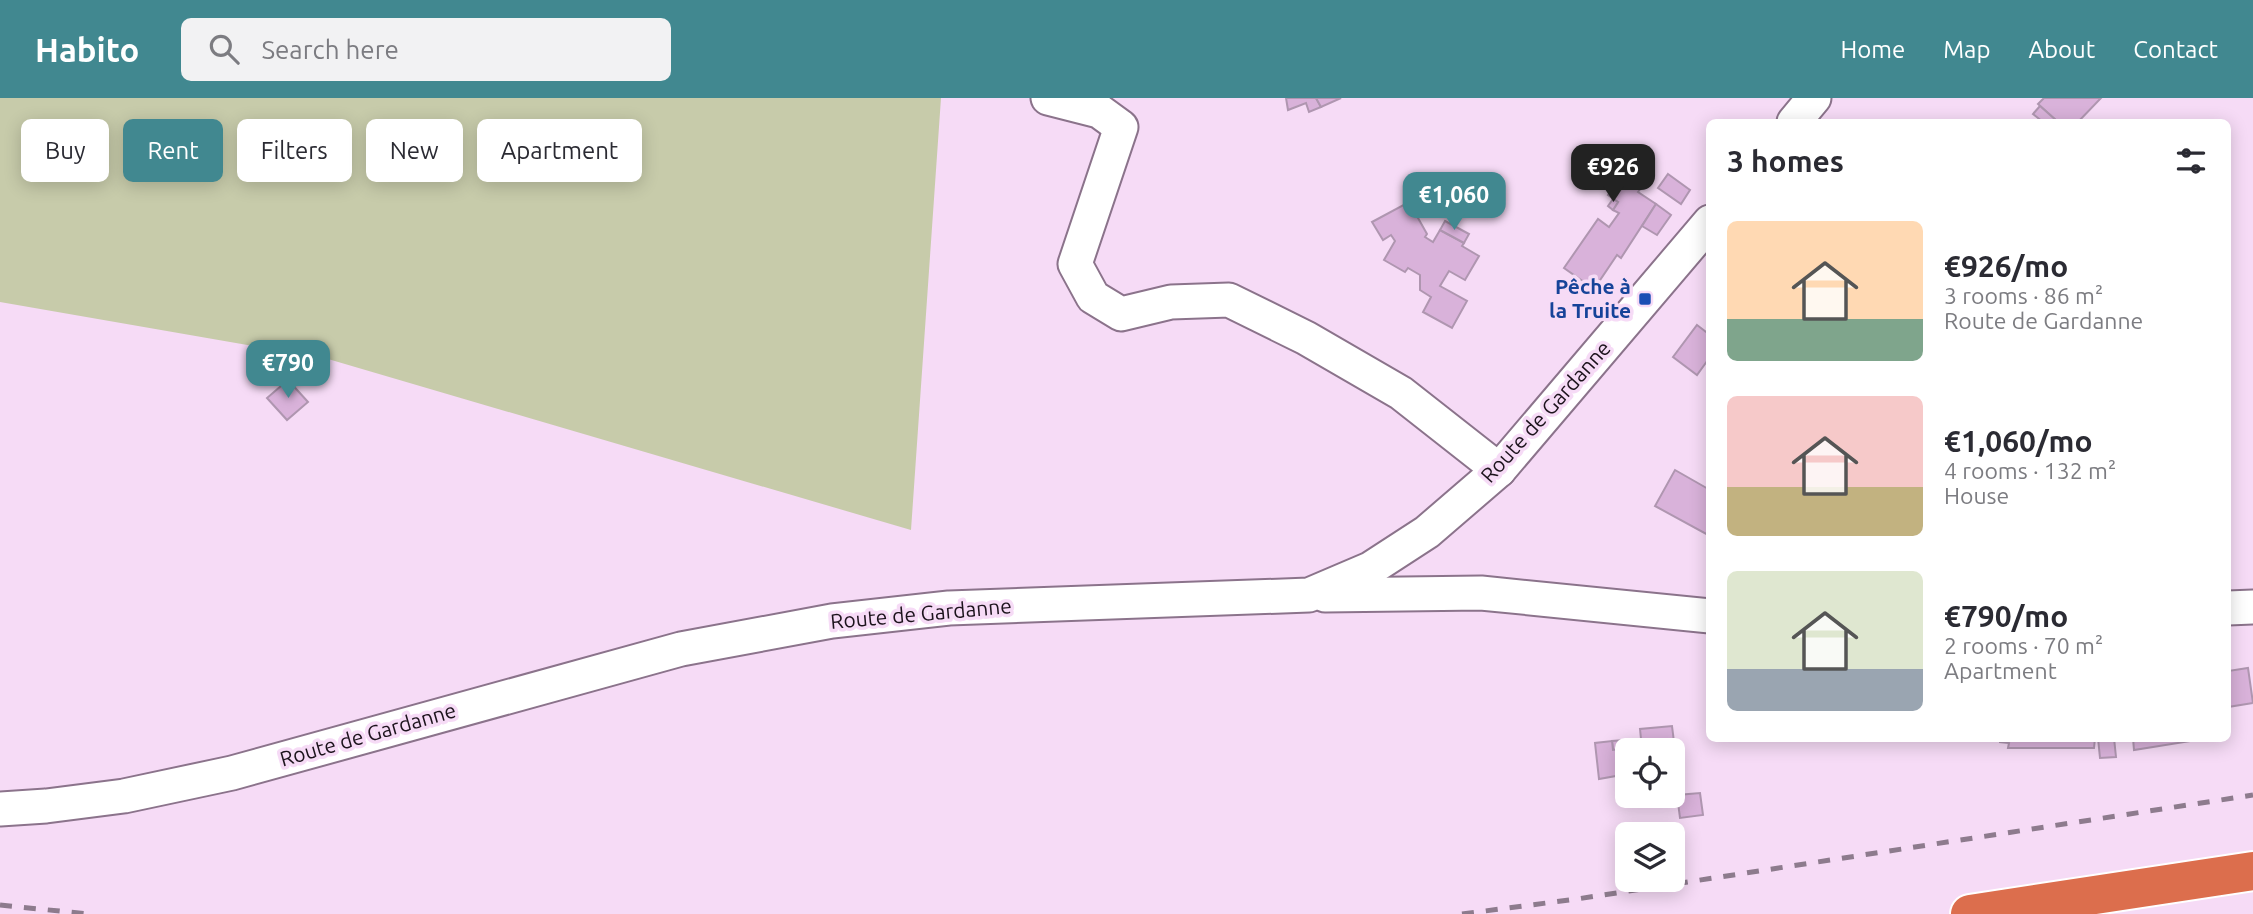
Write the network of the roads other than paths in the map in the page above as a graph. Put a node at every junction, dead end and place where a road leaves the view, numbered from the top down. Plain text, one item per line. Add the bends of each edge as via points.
1 (1048, 98) edge
2 (1814, 98) edge
3 (1124, 113) edge
4 (1796, 119) edge
5 (1706, 227) edge
6 (1499, 470) junction
7 (1309, 595) junction
8 (2253, 607) edge
9 (2231, 608) edge
10 (1706, 616) edge
11 (0, 809) edge
12 (2253, 871) edge
13 (1970, 914) edge

1 - 3 street
2 - 4 street
3 - 6 street via 1075,264 1093,297 1121,314 1171,302 1229,300 1401,393
5 - 6 street, Route de Gardanne
6 - 7 street, Route de Gardanne via 1427,532 1370,569
7 - 10 street via 1481,593
7 - 11 street, Route de Gardanne via 949,608 832,621 681,649 232,773 124,796
8 - 9 street
12 - 13 highway

